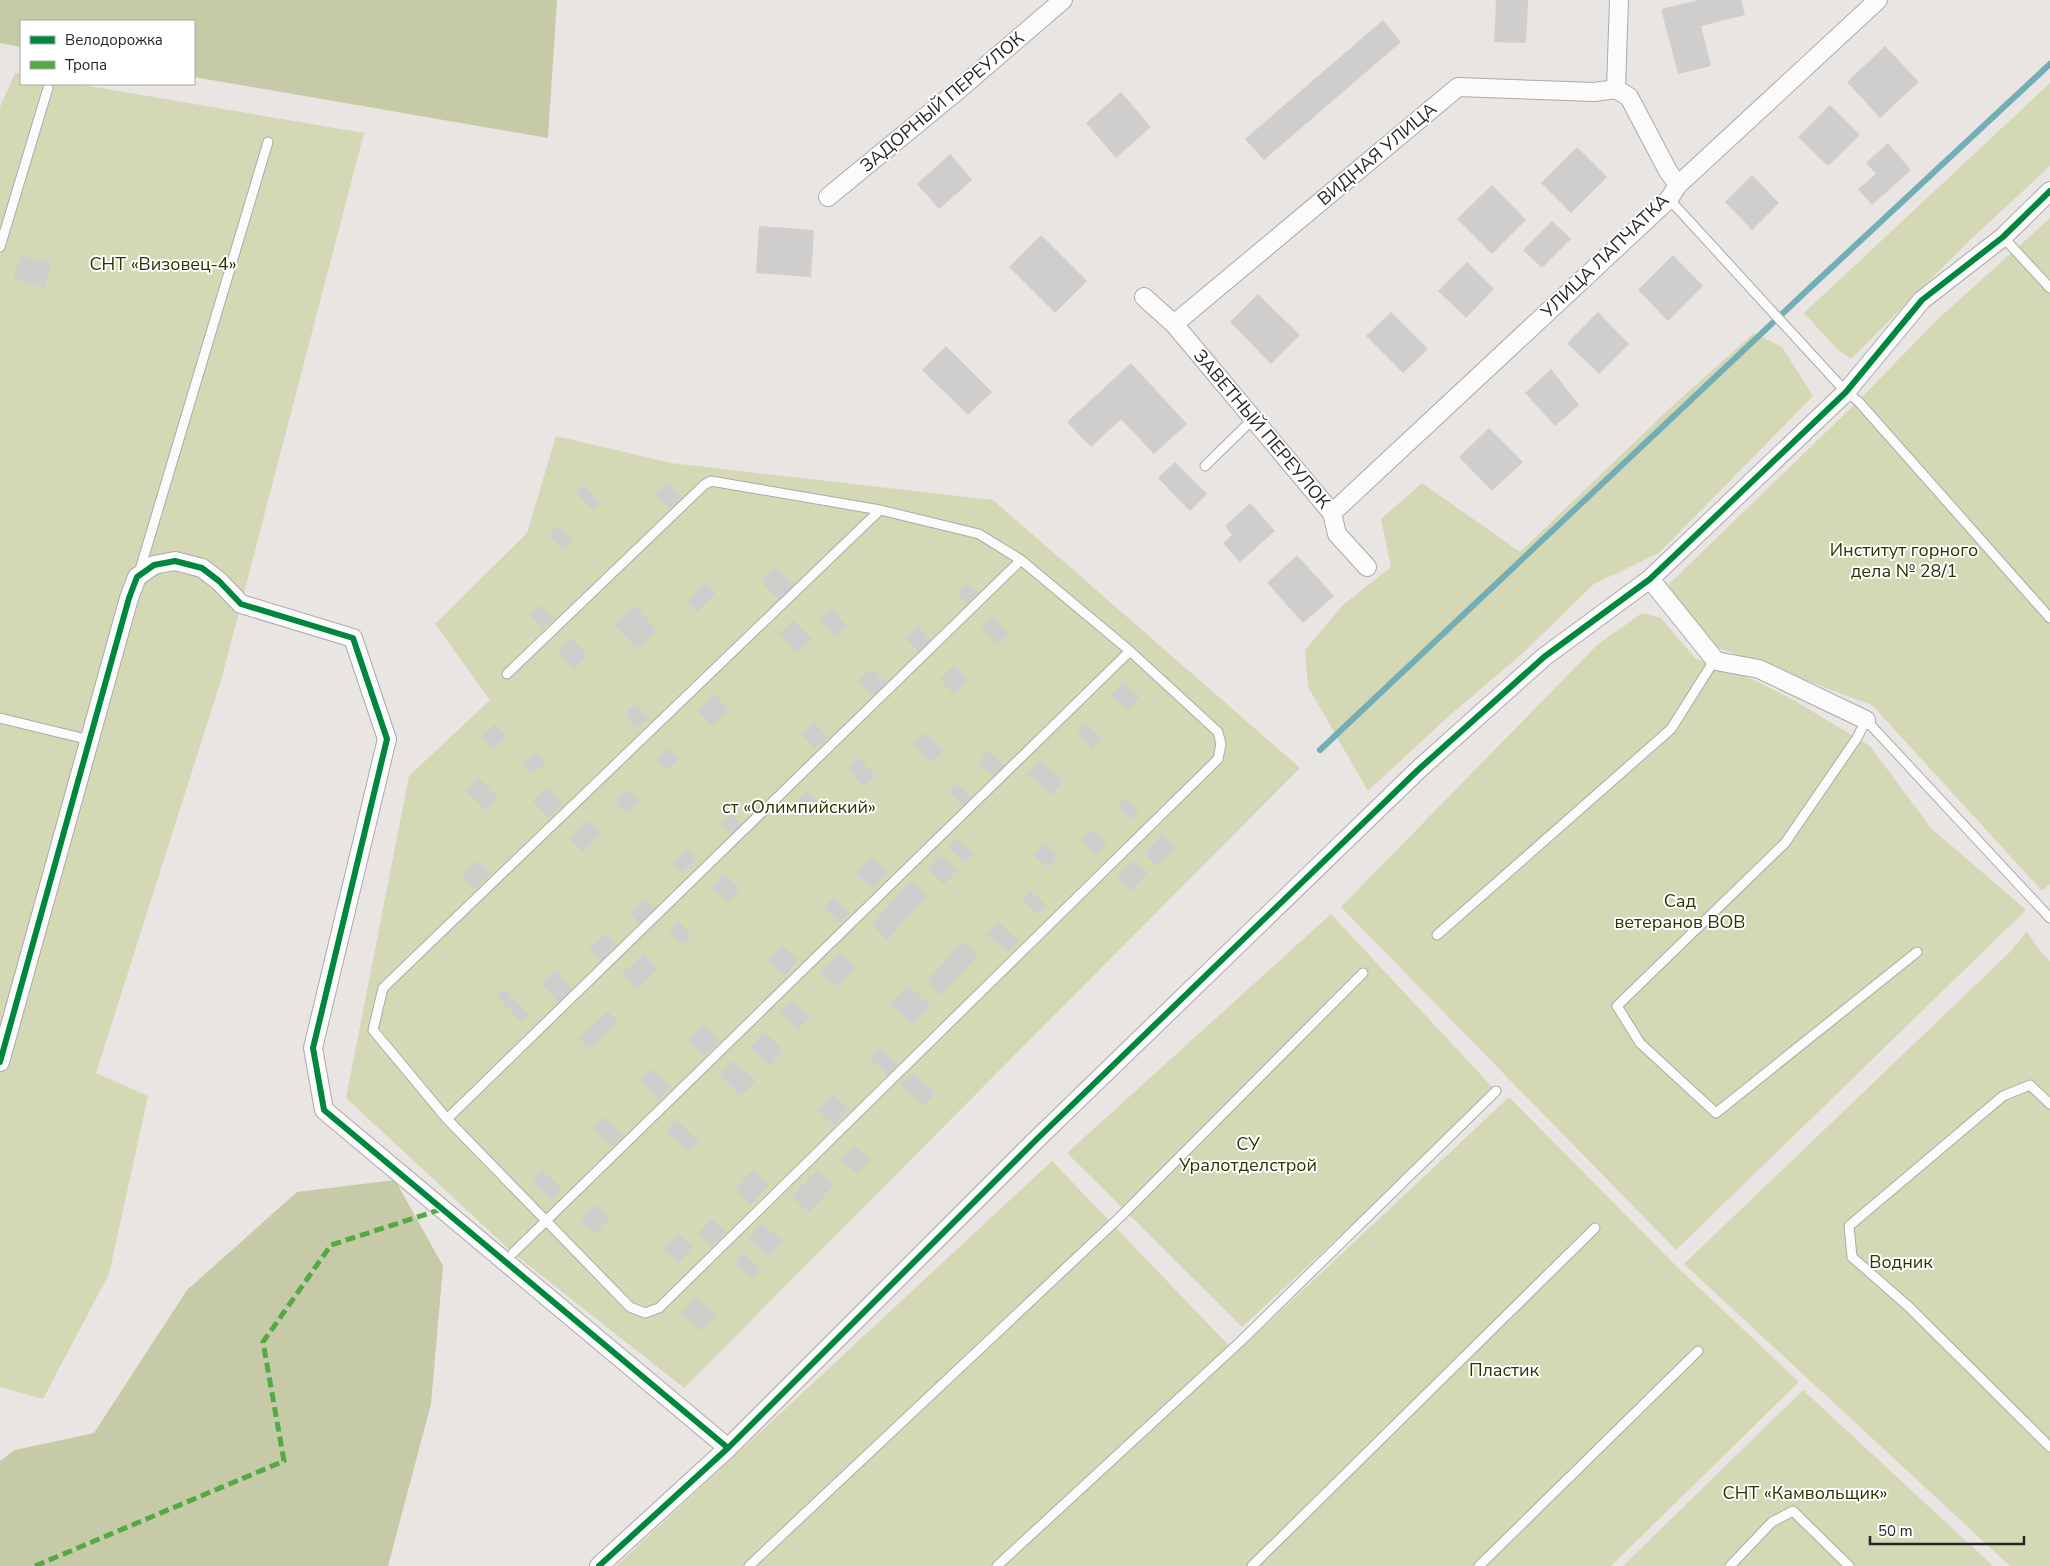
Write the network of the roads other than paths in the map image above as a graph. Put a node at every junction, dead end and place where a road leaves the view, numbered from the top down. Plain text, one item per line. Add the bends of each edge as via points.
1 (1619, 0) edge
2 (1878, 0) edge
3 (1055, 2) edge
4 (48, 88) dead end
5 (1616, 89) junction
6 (268, 142) dead end
7 (1673, 192) junction
8 (2050, 192) edge
9 (828, 197) dead end
10 (2003, 237) junction
11 (0, 247) edge
12 (2050, 288) edge
13 (1144, 297) dead end
14 (1174, 324) junction
15 (1846, 392) junction
16 (1253, 419) junction
17 (1205, 466) dead end
18 (880, 510) junction
19 (1332, 513) junction
20 (1021, 560) junction
21 (1367, 567) dead end
22 (137, 577) junction
23 (1650, 580) junction
24 (2050, 618) edge
25 (1130, 651) junction
26 (1716, 661) junction
27 (507, 674) dead end
28 (0, 718) edge
29 (1866, 720) junction
30 (90, 740) junction
31 (2050, 918) edge
32 (1437, 935) dead end
33 (1917, 952) dead end
34 (1362, 973) dead end
35 (0, 1062) edge
36 (1496, 1090) dead end
37 (2050, 1104) edge
38 (447, 1119) junction
39 (547, 1220) junction
40 (1595, 1228) dead end
41 (506, 1255) junction
42 (1698, 1351) dead end
43 (2050, 1447) edge
44 (728, 1448) junction
45 (599, 1566) edge
46 (749, 1566) edge
47 (997, 1566) edge
48 (1252, 1566) edge
49 (1479, 1566) edge
50 (1730, 1566) edge
51 (1849, 1566) edge

1 - 5 street
2 - 7 street, УЛИЦА ЛАПЧАТКА
3 - 9 street, ЗАДОРНЫЙ ПЕРЕУЛОК via 957,91
4 - 11 lane
5 - 7 street via 1629,97 1668,170
5 - 14 street, ВИДНАЯ УЛИЦА via 1594,92 1458,87
6 - 22 lane
7 - 15 lane
7 - 19 street, УЛИЦА ЛАПЧАТКА
8 - 10 street
10 - 12 lane
10 - 15 street via 1922,300
13 - 14 street, ЗАВЕТНЫЙ ПЕРЕУЛОК
14 - 16 street, ЗАВЕТНЫЙ ПЕРЕУЛОК
15 - 23 street
15 - 24 lane via 1858,401
16 - 17 lane
16 - 19 street, ЗАВЕТНЫЙ ПЕРЕУЛОК
18 - 20 lane via 979,534
18 - 27 lane via 711,481
18 - 38 lane via 383,988 373,1030
19 - 21 street, ЗАВЕТНЫЙ ПЕРЕУЛОК via 1336,534
20 - 25 lane
20 - 38 lane
22 - 30 street
22 - 41 street via 154,565 175,561 202,568 241,604 353,638 387,739 313,1048 324,1110
23 - 26 street
23 - 44 street via 1544,657 1418,770 1045,1132
25 - 39 lane
25 - 39 lane via 1218,732 1221,744 1218,759 659,1308 645,1313 630,1307
26 - 29 street via 1759,669
26 - 32 lane via 1671,729
28 - 30 lane
29 - 31 lane
29 - 33 lane via 1785,843 1617,1006 1640,1043 1716,1114
30 - 35 street
34 - 46 lane via 1120,1217
36 - 47 lane via 1241,1341
37 - 43 lane via 2030,1085 2003,1096 1850,1226 1852,1257 1909,1307
38 - 39 lane
39 - 41 lane
40 - 48 lane
41 - 44 street
42 - 49 lane
44 - 45 street
50 - 51 lane via 1772,1522 1793,1511

